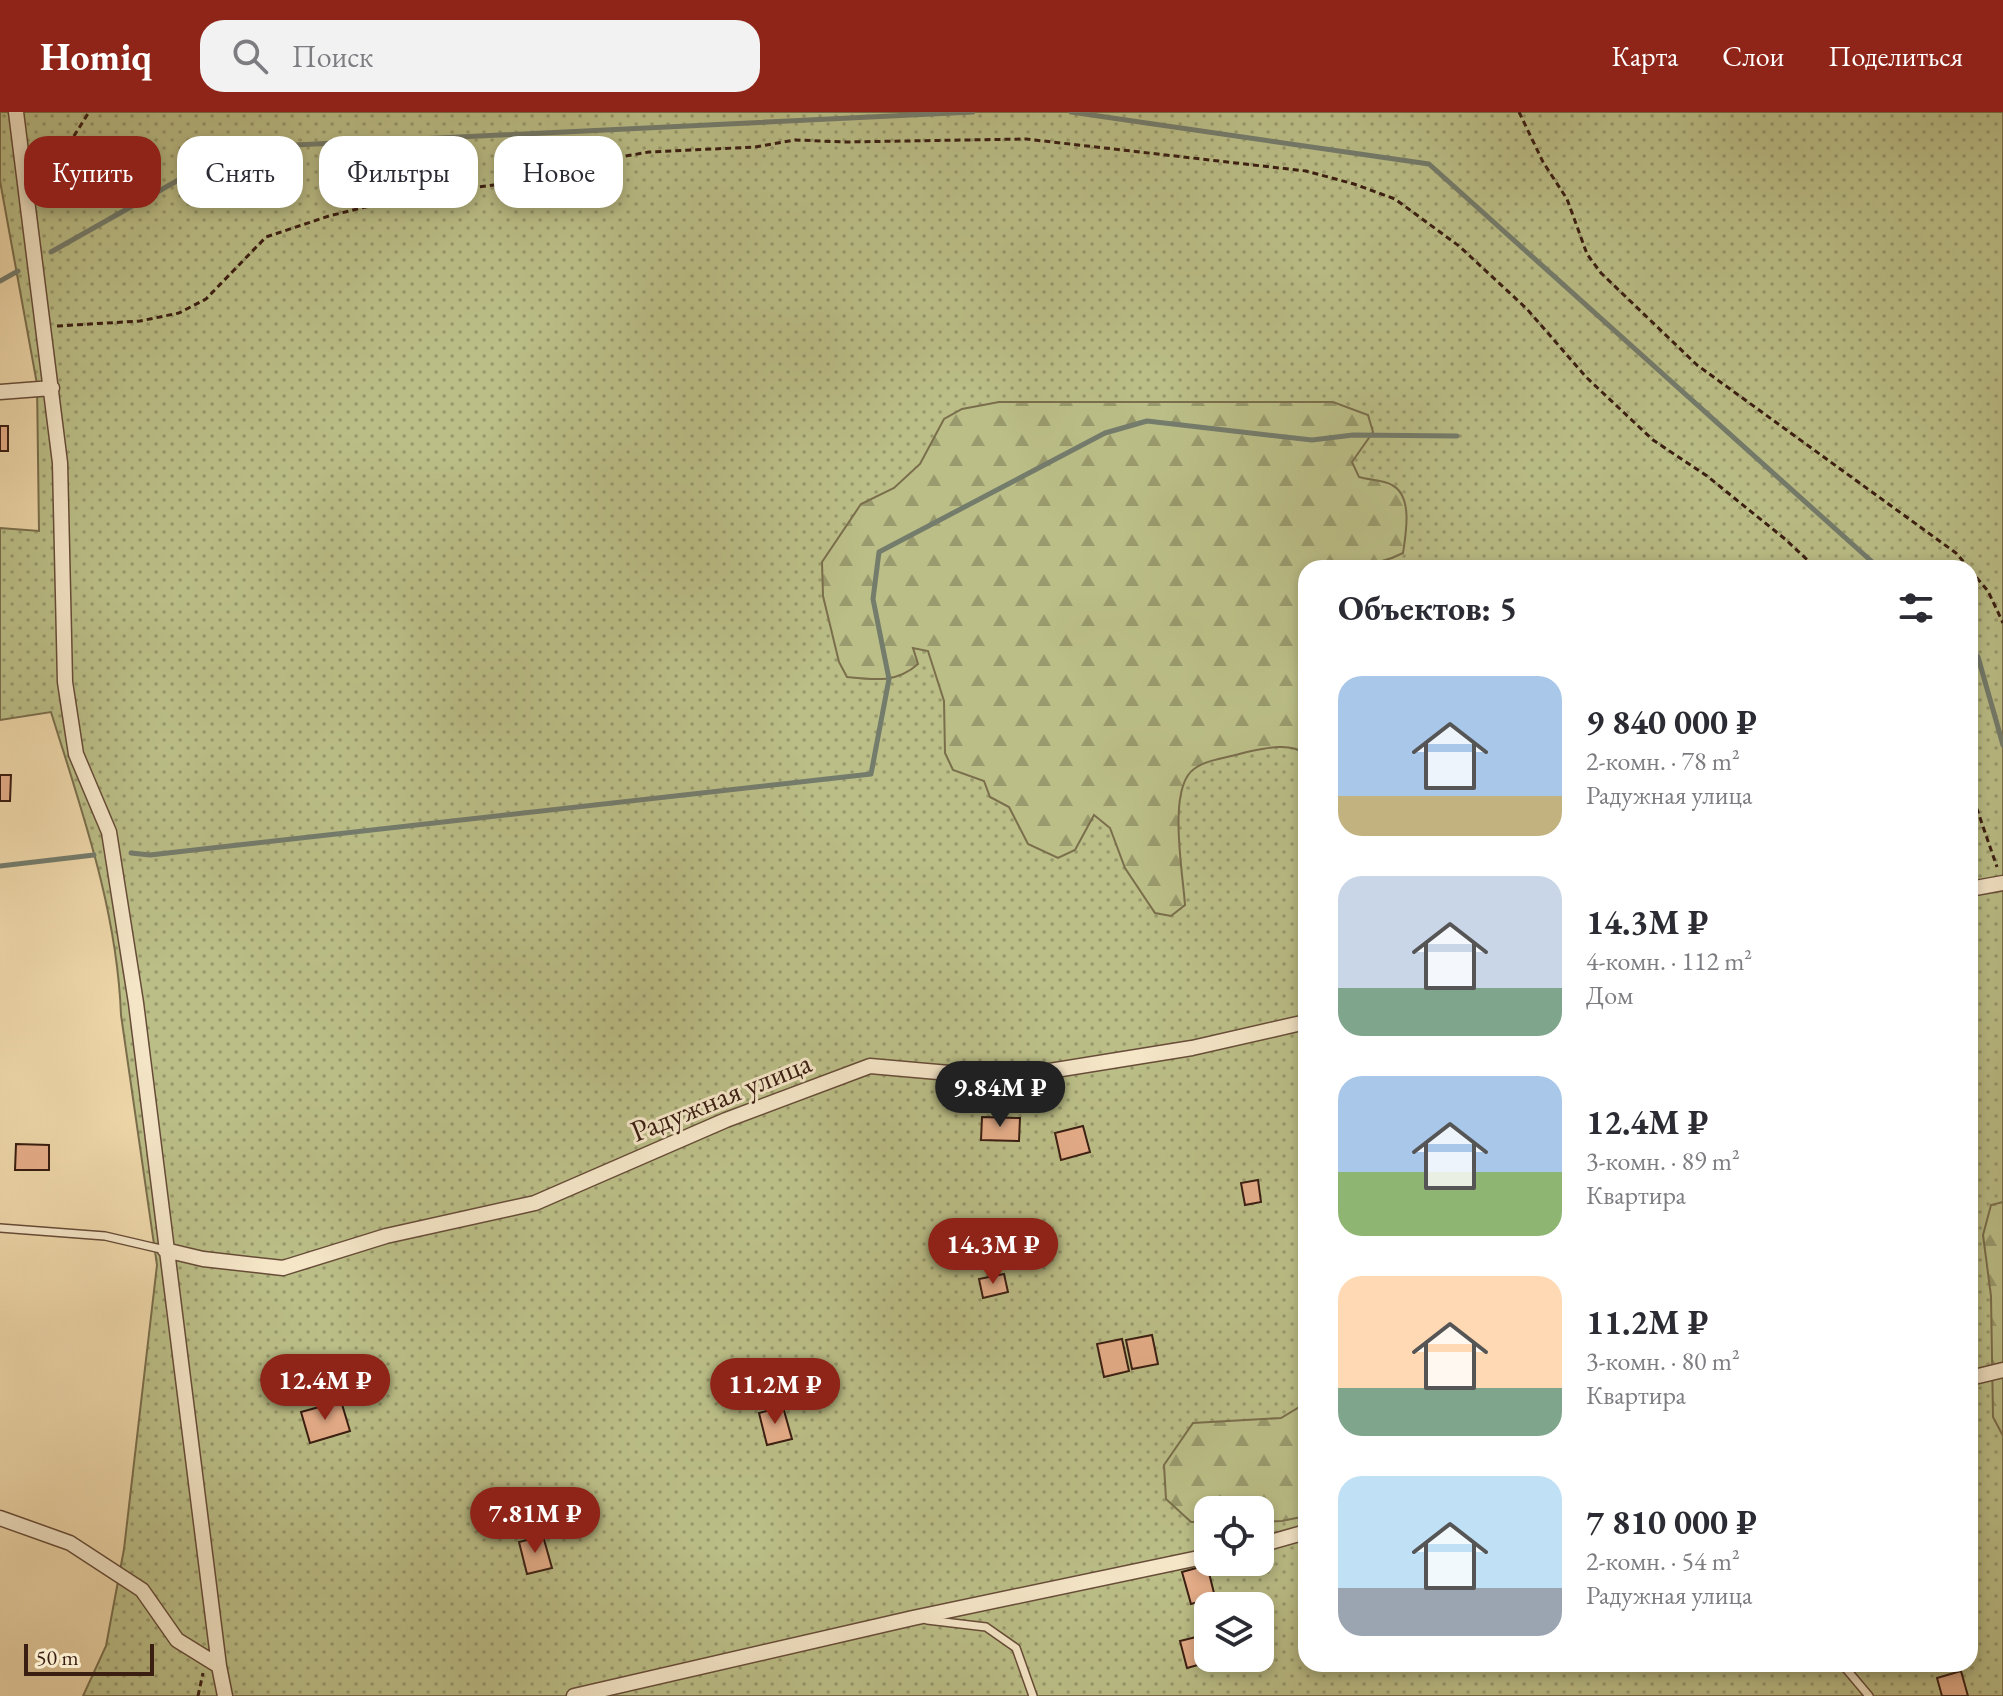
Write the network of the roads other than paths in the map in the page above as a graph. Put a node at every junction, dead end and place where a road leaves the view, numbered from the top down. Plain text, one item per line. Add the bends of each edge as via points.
1 (16, 112) edge
2 (52, 388) junction
3 (0, 392) edge
4 (2003, 883) edge
5 (1978, 888) edge
6 (1298, 1024) edge
7 (0, 1228) edge
8 (165, 1250) junction
9 (2003, 1370) edge
10 (1978, 1376) edge
11 (0, 1518) edge
12 (1298, 1534) edge
13 (1274, 1541) edge
14 (1194, 1559) edge
15 (913, 1618) junction
16 (219, 1666) junction
17 (1849, 1672) edge
18 (225, 1696) edge
19 (574, 1696) edge
20 (1033, 1696) edge
21 (1869, 1696) edge

1 - 2 street
2 - 3 street
2 - 8 street via 60,463 65,682 76,754 109,832 136,1003
4 - 5 street
6 - 8 street, Радужная улица via 1192,1048 1006,1078 870,1066 726,1120 535,1203 386,1236 283,1268
7 - 8 lane via 105,1236
8 - 16 street
9 - 10 street
11 - 16 street via 70,1543 142,1590 177,1640
12 - 13 street
14 - 15 street
15 - 19 street
15 - 20 lane via 986,1627 1016,1648
16 - 18 street
17 - 21 lane

